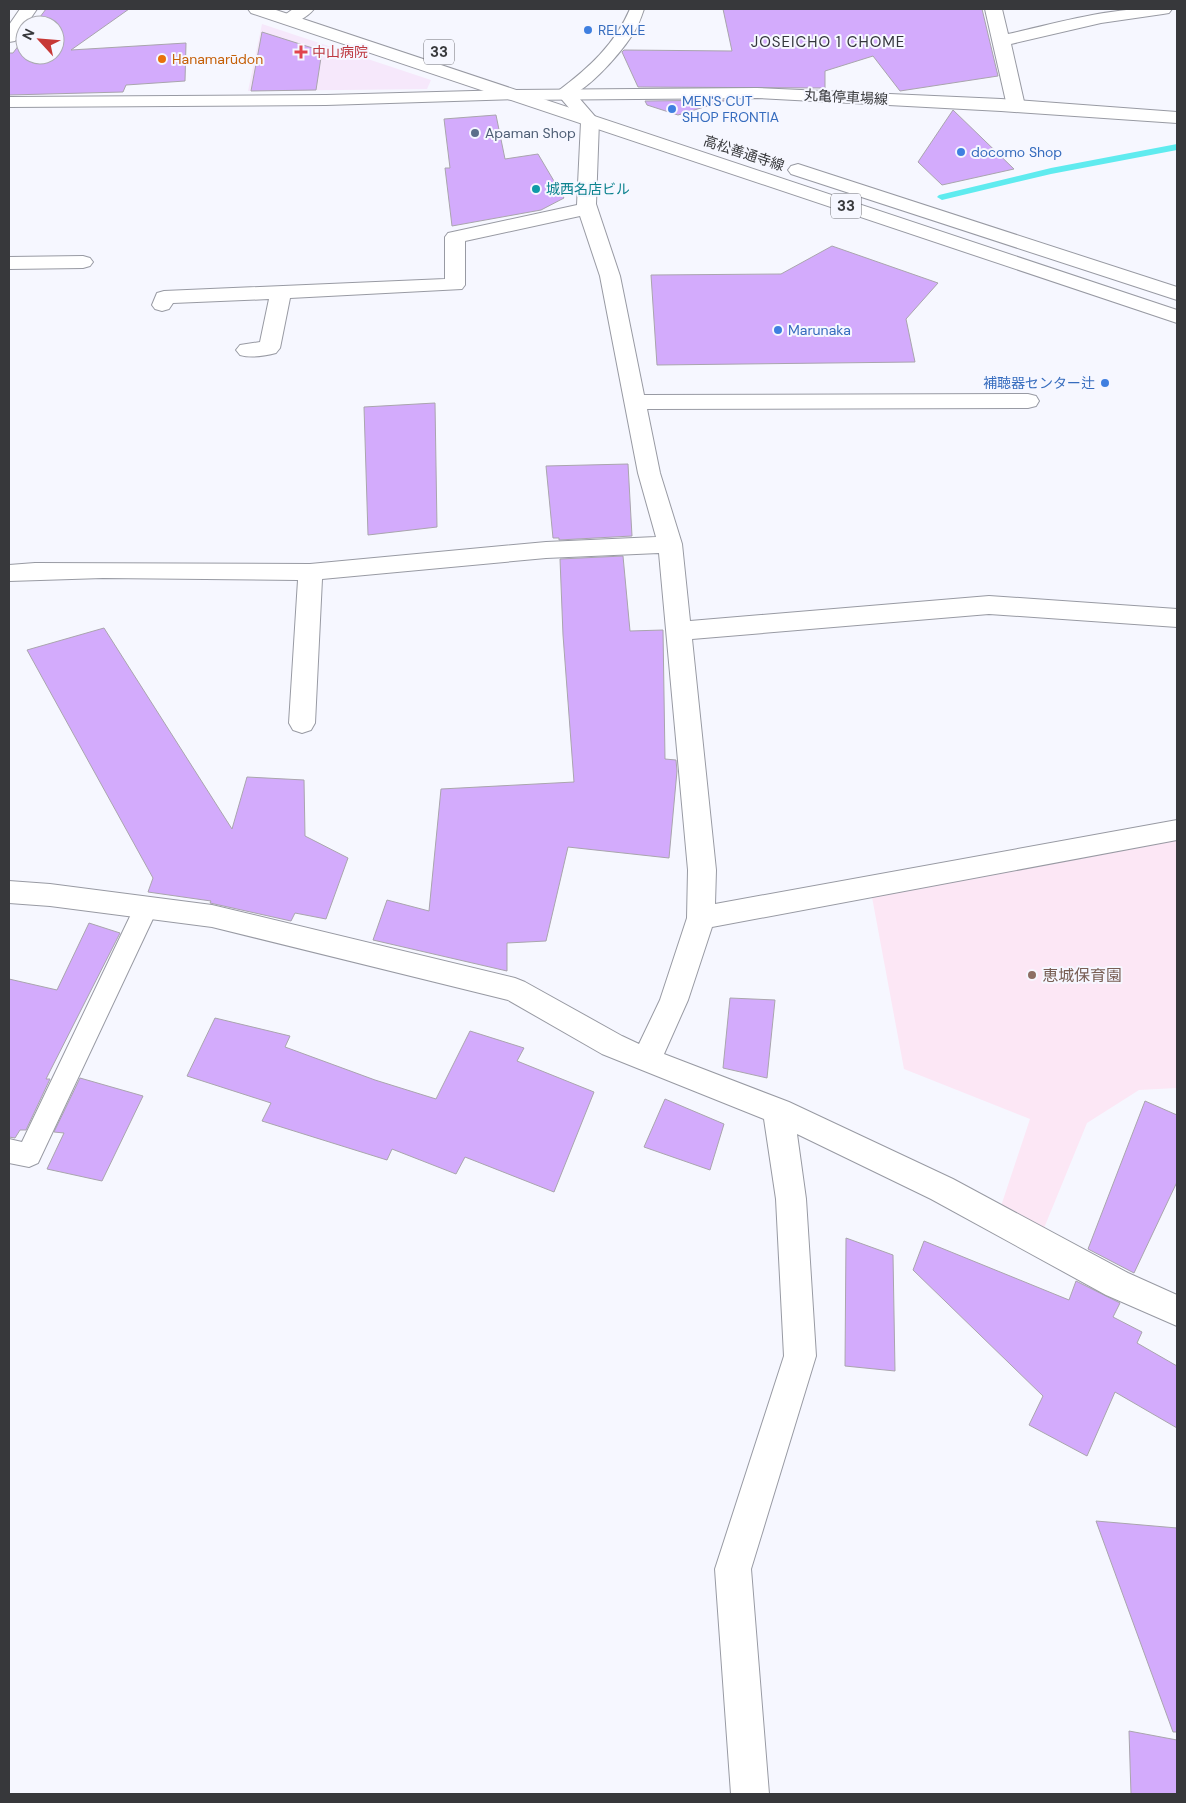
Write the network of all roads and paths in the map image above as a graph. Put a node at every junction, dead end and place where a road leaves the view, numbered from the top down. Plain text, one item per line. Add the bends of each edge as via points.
1 (28, 9) edge
2 (257, 9) edge
3 (637, 9) edge
4 (994, 9) edge
5 (1163, 9) edge
6 (313, 10) edge
7 (288, 19) junction
8 (9, 37) edge
9 (1002, 42) junction
10 (453, 57) dead end
11 (565, 94) junction
12 (514, 95) junction
13 (9, 102) edge
14 (1016, 106) junction
15 (1177, 118) edge
16 (590, 121) junction
17 (721, 145) dead end
18 (778, 164) dead end
19 (588, 209) junction
20 (83, 262) dead end
21 (9, 263) edge
22 (281, 292) junction
23 (1177, 294) edge
24 (162, 305) dead end
25 (1177, 317) edge
26 (247, 350) dead end
27 (1028, 401) dead end
28 (634, 402) junction
29 (670, 544) junction
30 (310, 572) junction
31 (9, 573) edge
32 (1177, 618) edge
33 (678, 631) junction
34 (302, 723) dead end
35 (1177, 830) edge
36 (9, 892) edge
37 (146, 908) junction
38 (701, 918) junction
39 (646, 1060) junction
40 (778, 1111) junction
41 (9, 1151) edge
42 (1177, 1312) edge
43 (745, 1789) edge

1 - 8 street
2 - 7 street, 33
3 - 11 lane via 612,50
4 - 9 street
5 - 9 street via 1101,18
6 - 7 street
7 - 12 street, 33
9 - 14 street
10 - 11 street, 高松善通寺線 / 33
11 - 12 street, 丸亀停車場線
11 - 14 street, 丸亀停車場線 via 757,94
11 - 16 street
11 - 17 street, 高松善通寺線 / 33
12 - 13 street, 丸亀停車場線
12 - 16 street, 高松善通寺線 / 33
14 - 15 street, 丸亀停車場線
16 - 19 street
16 - 25 street, 高松善通寺線 / 33
18 - 23 street, 高松善通寺線 / 33
19 - 22 street via 455,237 455,285
19 - 28 street via 610,276
20 - 21 street
22 - 24 street via 164,297
22 - 26 street via 269,348
27 - 28 street
28 - 29 street via 649,473
29 - 30 street via 546,550
29 - 33 street
30 - 31 street via 102,570
30 - 34 street
32 - 33 street via 989,605
33 - 38 street via 702,870
35 - 38 street
36 - 37 street
37 - 39 street via 212,916 515,990 612,1045
37 - 41 lane via 28,1155
38 - 39 street via 674,1000
39 - 40 street
40 - 42 street via 942,1190 1117,1284
40 - 43 street via 791,1199 800,1356 733,1569

